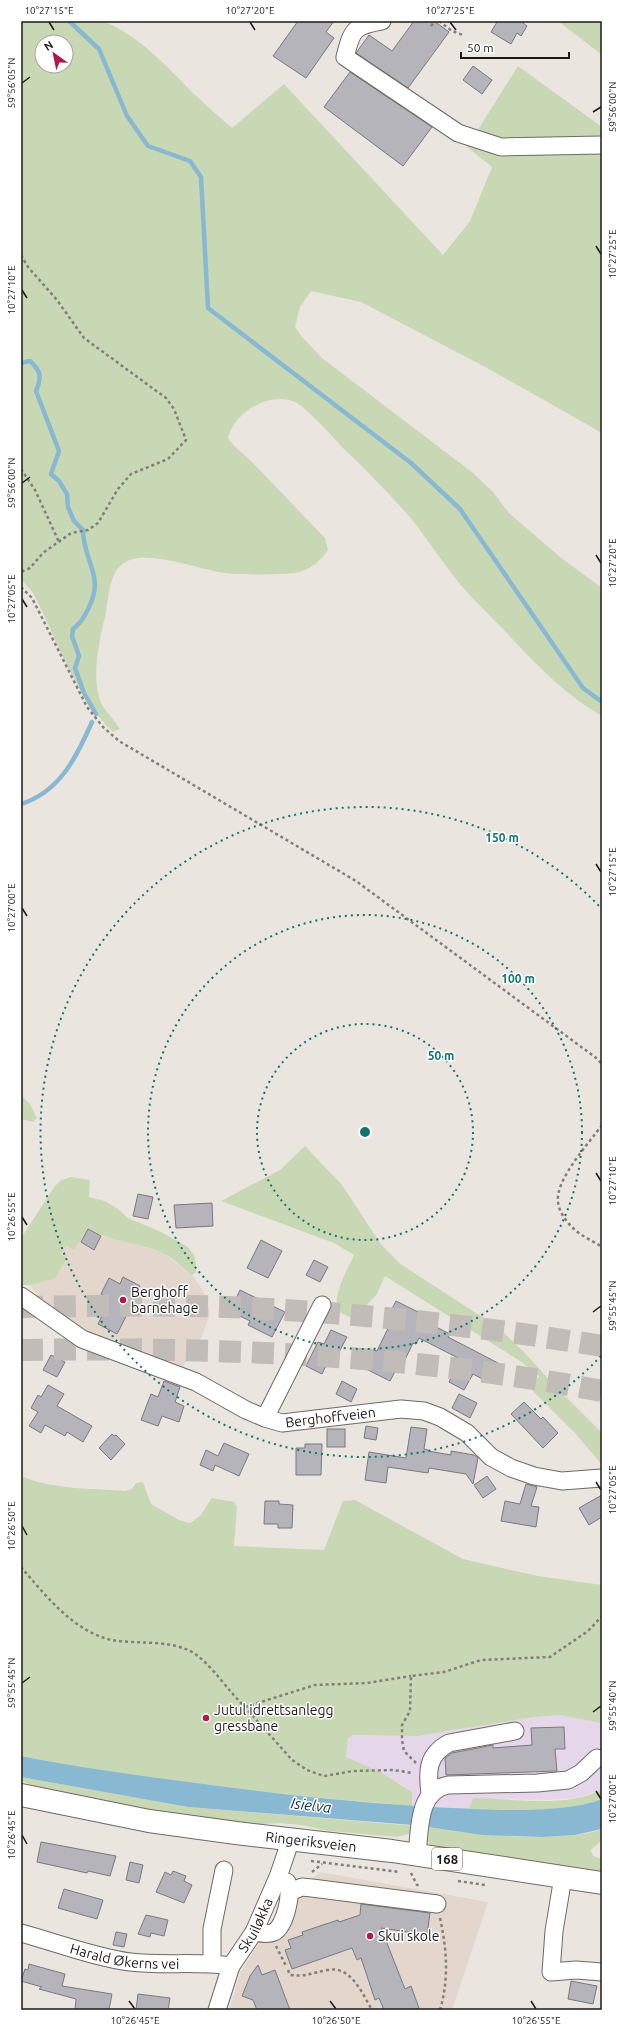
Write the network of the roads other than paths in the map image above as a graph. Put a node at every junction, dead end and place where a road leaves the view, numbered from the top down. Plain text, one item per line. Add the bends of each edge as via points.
1 (382, 21) edge
2 (602, 146) edge
3 (21, 1296) edge
4 (322, 1305) dead end
5 (265, 1418) junction
6 (602, 1478) edge
7 (515, 1731) dead end
8 (597, 1758) dead end
9 (21, 1795) edge
10 (427, 1798) junction
11 (291, 1839) junction
12 (417, 1854) junction
13 (224, 1870) dead end
14 (278, 1877) junction
15 (563, 1877) junction
16 (602, 1883) edge
17 (290, 1892) junction
18 (437, 1904) road end
19 (21, 1933) edge
20 (262, 1933) junction
21 (212, 1963) junction
22 (231, 1966) junction
23 (602, 1972) edge
24 (217, 2010) edge

1 - 2 street via 361,25 350,38 345,56 458,133 501,147
3 - 5 street, Berghoffveien via 82,1340 196,1382
4 - 5 street
5 - 6 street, Berghoffveien via 282,1423 401,1409 424,1410 468,1433 492,1457 511,1468 534,1476 562,1481
7 - 10 street via 449,1743 436,1752 430,1763
8 - 10 street via 582,1773 568,1780 521,1784 448,1785 438,1788
9 - 11 main road, Ringeriksveien / 168 via 149,1821
10 - 12 street
11 - 12 main road, Ringeriksveien / 168
11 - 14 street, Skuiløkka
12 - 15 main road, Ringeriksveien / 168
13 - 21 street via 212,1929
14 - 17 street via 287,1881
14 - 20 street, Skuiløkka
15 - 16 main road, Ringeriksveien / 168
15 - 23 street via 554,1931 551,1972
17 - 18 street via 312,1888
17 - 20 street via 286,1911 278,1928
19 - 21 street, Harald Økerns vei via 129,1962
20 - 22 street, Skuiløkka
21 - 22 street, Harald Økerns vei
22 - 24 street, Skuiløkka

